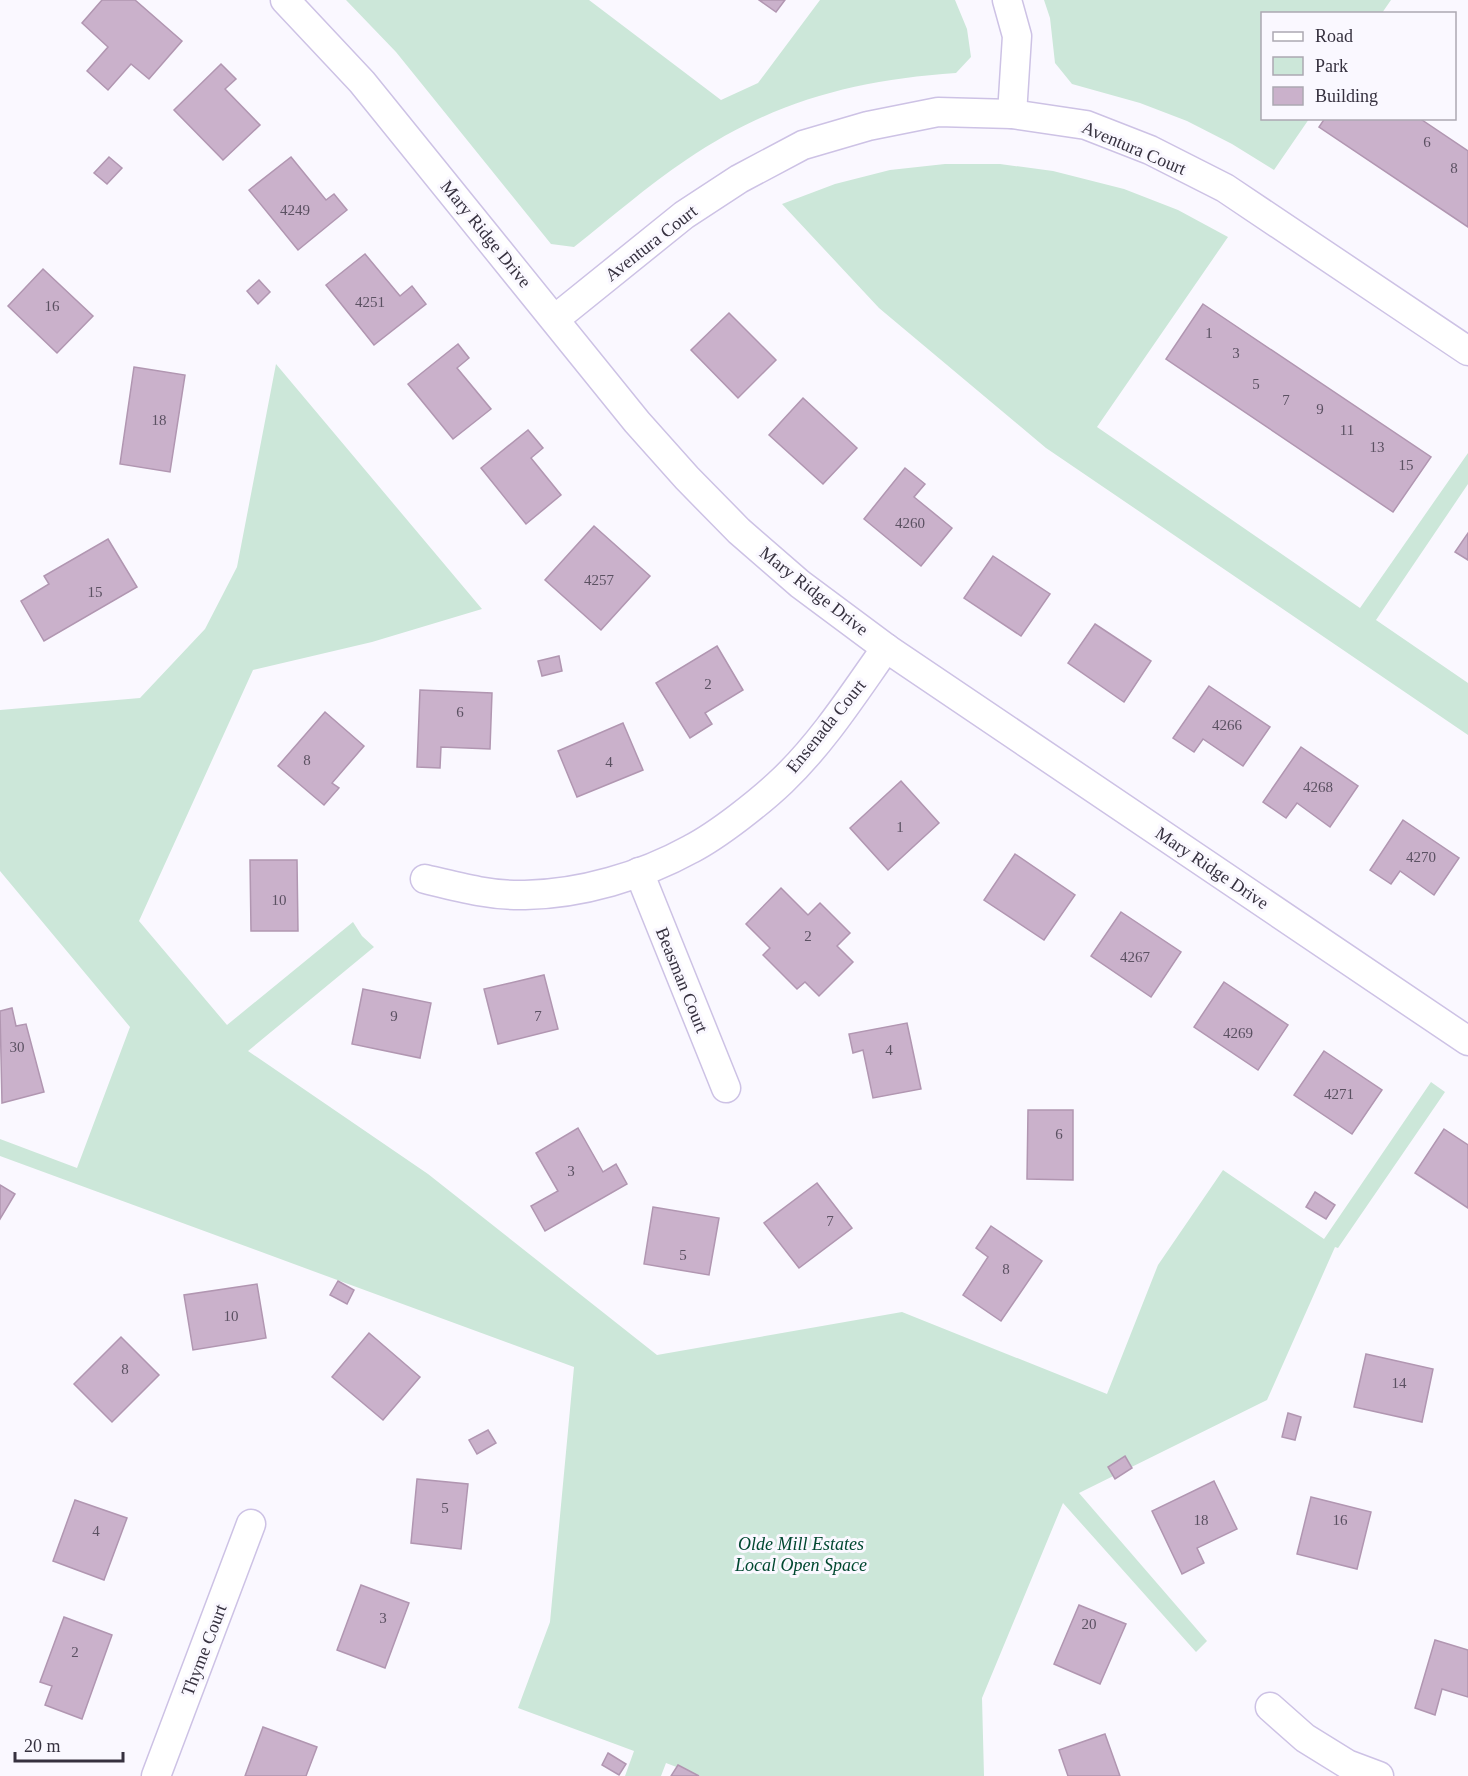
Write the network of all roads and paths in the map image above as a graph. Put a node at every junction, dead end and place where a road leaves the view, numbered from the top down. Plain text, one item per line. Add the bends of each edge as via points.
1 (285, 0) edge
2 (1007, 0) edge
3 (1012, 114) junction
4 (555, 319) junction
5 (1468, 351) edge
6 (886, 648) junction
7 (639, 872) junction
8 (425, 879) dead end
9 (1468, 1041) edge
10 (726, 1088) dead end
11 (251, 1524) dead end
12 (1270, 1707) dead end
13 (156, 1776) edge
14 (1379, 1776) edge

1 - 4 street, Mary Ridge Drive via 362,82
2 - 3 street via 1017,36
3 - 4 street, Aventura Court via 938,112 868,126 803,145 739,179 684,215
3 - 5 street, Aventura Court via 1086,125 1150,150 1214,183
4 - 6 street, Mary Ridge Drive via 637,422 739,531 800,584
6 - 7 street, Ensenada Court via 827,731 782,781 692,849
6 - 9 street, Mary Ridge Drive
7 - 8 street, Ensenada Court via 576,890 524,895 475,891
7 - 10 street, Beasman Court
11 - 13 street, Thyme Court
12 - 14 street via 1305,1738 1347,1764

